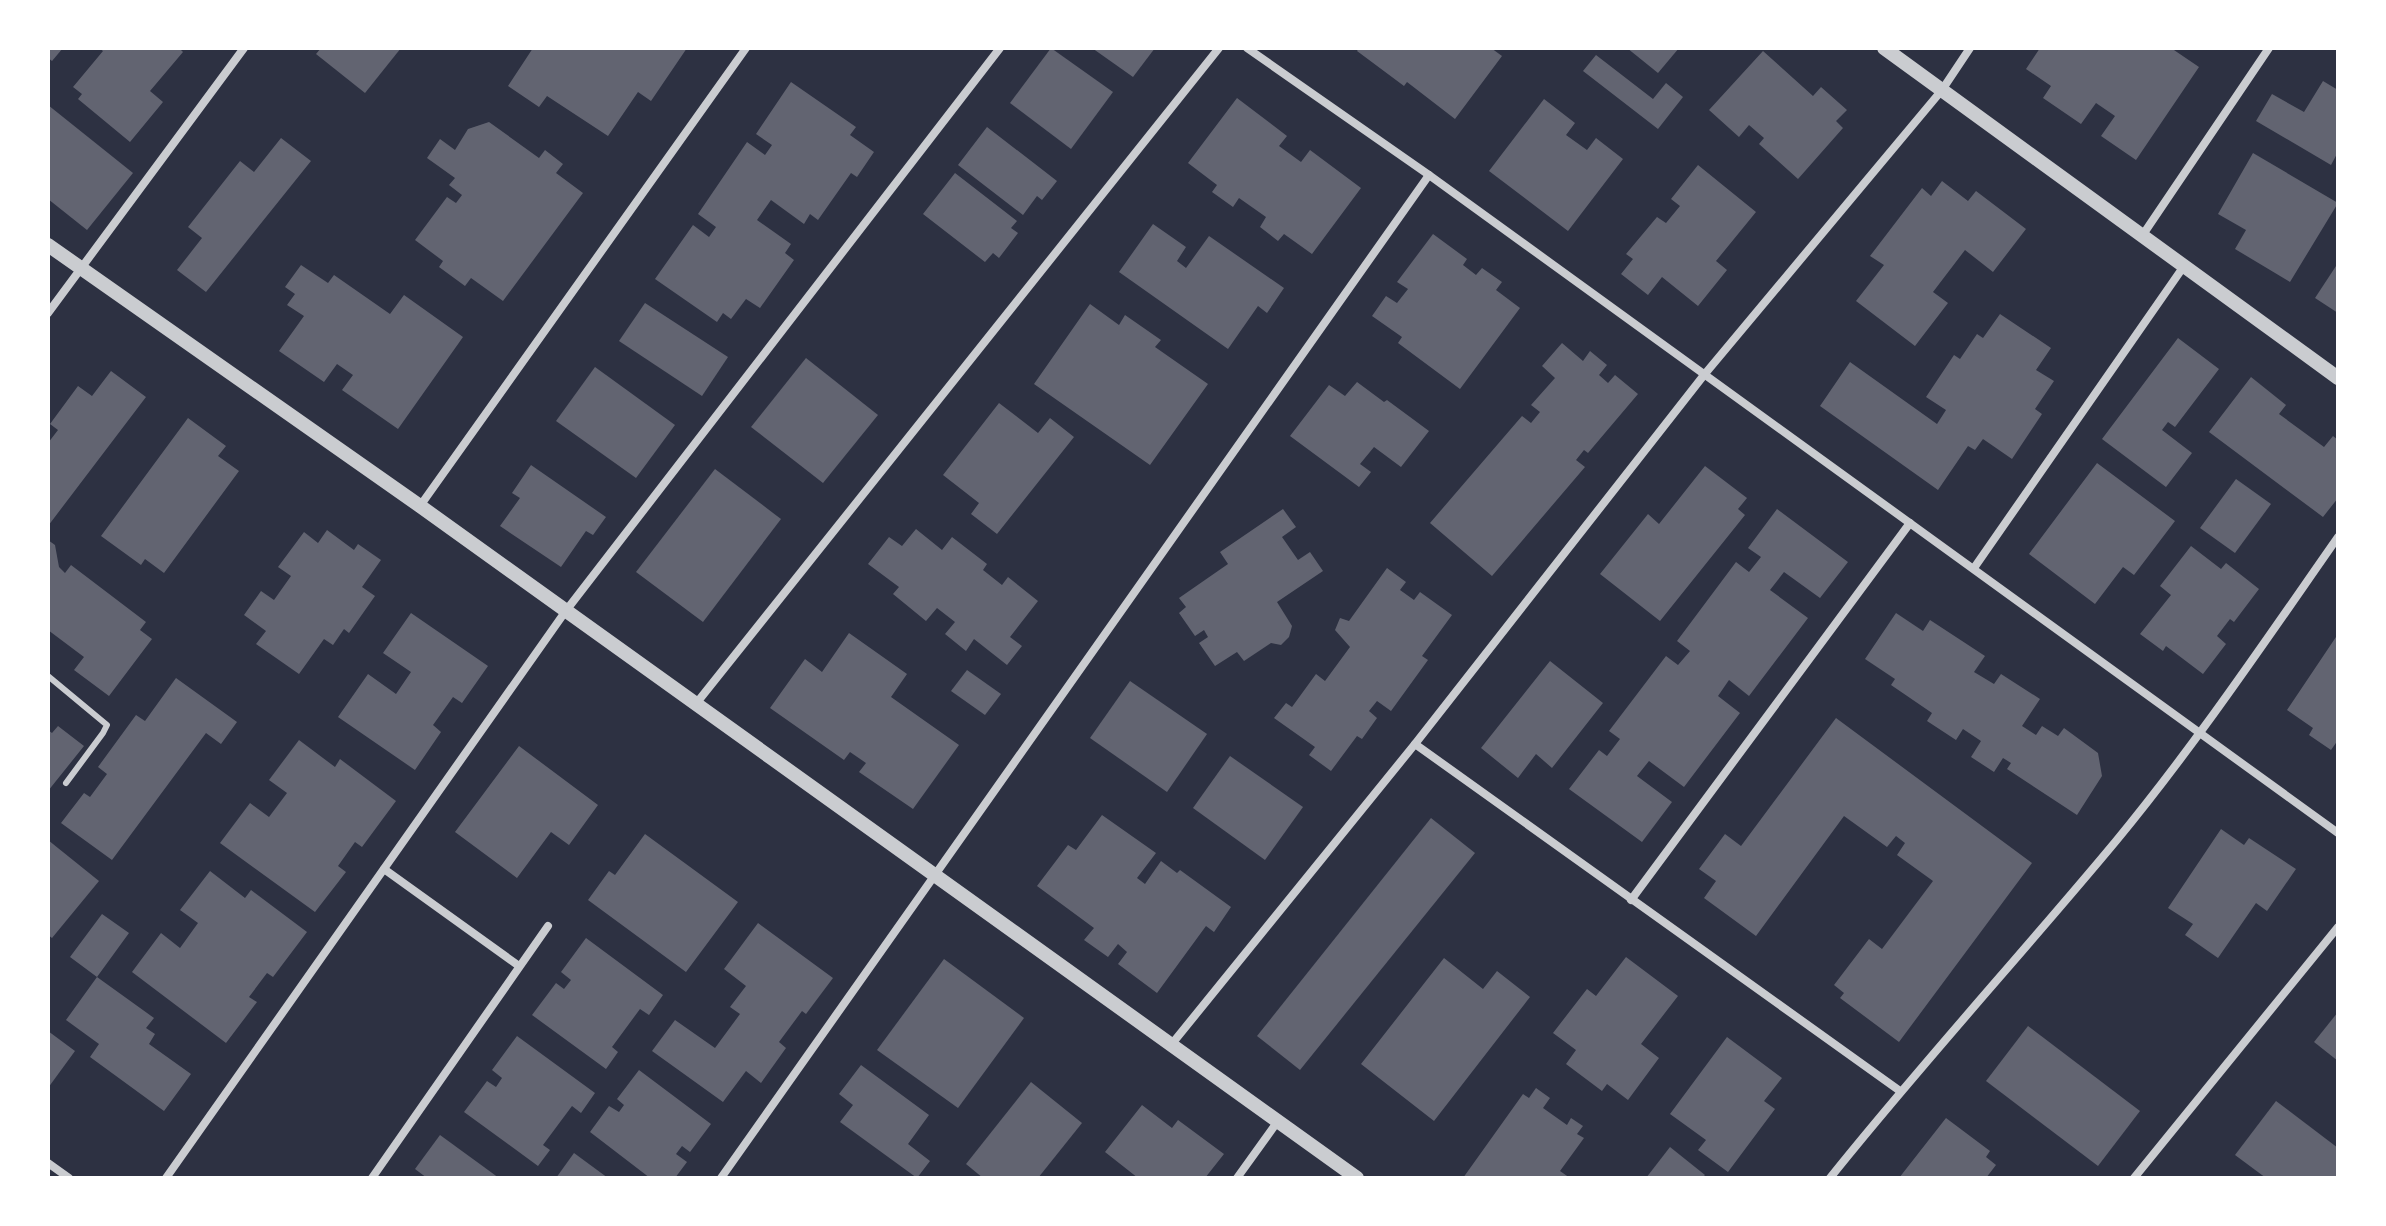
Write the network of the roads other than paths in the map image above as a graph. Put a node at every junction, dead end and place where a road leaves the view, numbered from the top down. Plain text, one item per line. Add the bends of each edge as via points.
1 (244, 48) edge
2 (746, 48) edge
3 (1000, 48) edge
4 (1219, 48) edge
5 (1247, 48) edge
6 (1884, 48) edge
7 (1970, 48) edge
8 (2269, 48) edge
9 (1942, 90) junction
10 (1429, 175) junction
11 (2142, 236) junction
12 (48, 245) edge
13 (2184, 266) junction
14 (82, 268) junction
15 (48, 313) edge
16 (1704, 375) junction
17 (2338, 378) edge
18 (420, 506) junction
19 (1910, 523) junction
20 (2338, 537) edge
21 (1974, 568) junction
22 (565, 612) junction
23 (48, 676) edge
24 (695, 705) junction
25 (2201, 734) junction
26 (1415, 744) junction
27 (66, 783) dead end
28 (2338, 833) edge
29 (384, 869) junction
30 (934, 876) junction
31 (1631, 900) junction
32 (548, 926) dead end
33 (2338, 927) edge
34 (519, 966) junction
35 (1171, 1045) junction
36 (1900, 1091) junction
37 (1278, 1121) junction
38 (48, 1163) edge
39 (69, 1178) edge
40 (166, 1178) edge
41 (372, 1178) edge
42 (721, 1178) edge
43 (1237, 1178) edge
44 (1357, 1178) edge
45 (1830, 1178) edge
46 (2134, 1178) edge

1 - 14 street
2 - 18 street
3 - 22 street
4 - 24 street
5 - 10 street
6 - 9 street
7 - 9 street
8 - 11 street
9 - 11 street
9 - 16 street
10 - 16 street
10 - 30 street
11 - 13 street
12 - 14 street
13 - 17 street
13 - 21 street
14 - 15 street
14 - 18 street
16 - 19 street
16 - 26 street
18 - 22 street
19 - 21 street
19 - 31 street
20 - 25 street
21 - 25 street
22 - 24 street
22 - 29 street
23 - 27 lane via 107,725
24 - 30 street
25 - 28 street
25 - 36 street
26 - 31 street
26 - 35 street
29 - 34 street
29 - 40 street
30 - 35 street
30 - 42 street
31 - 36 street
32 - 34 street
33 - 46 street
34 - 41 street
35 - 37 street
36 - 45 street
37 - 43 street
37 - 44 street
38 - 39 street

